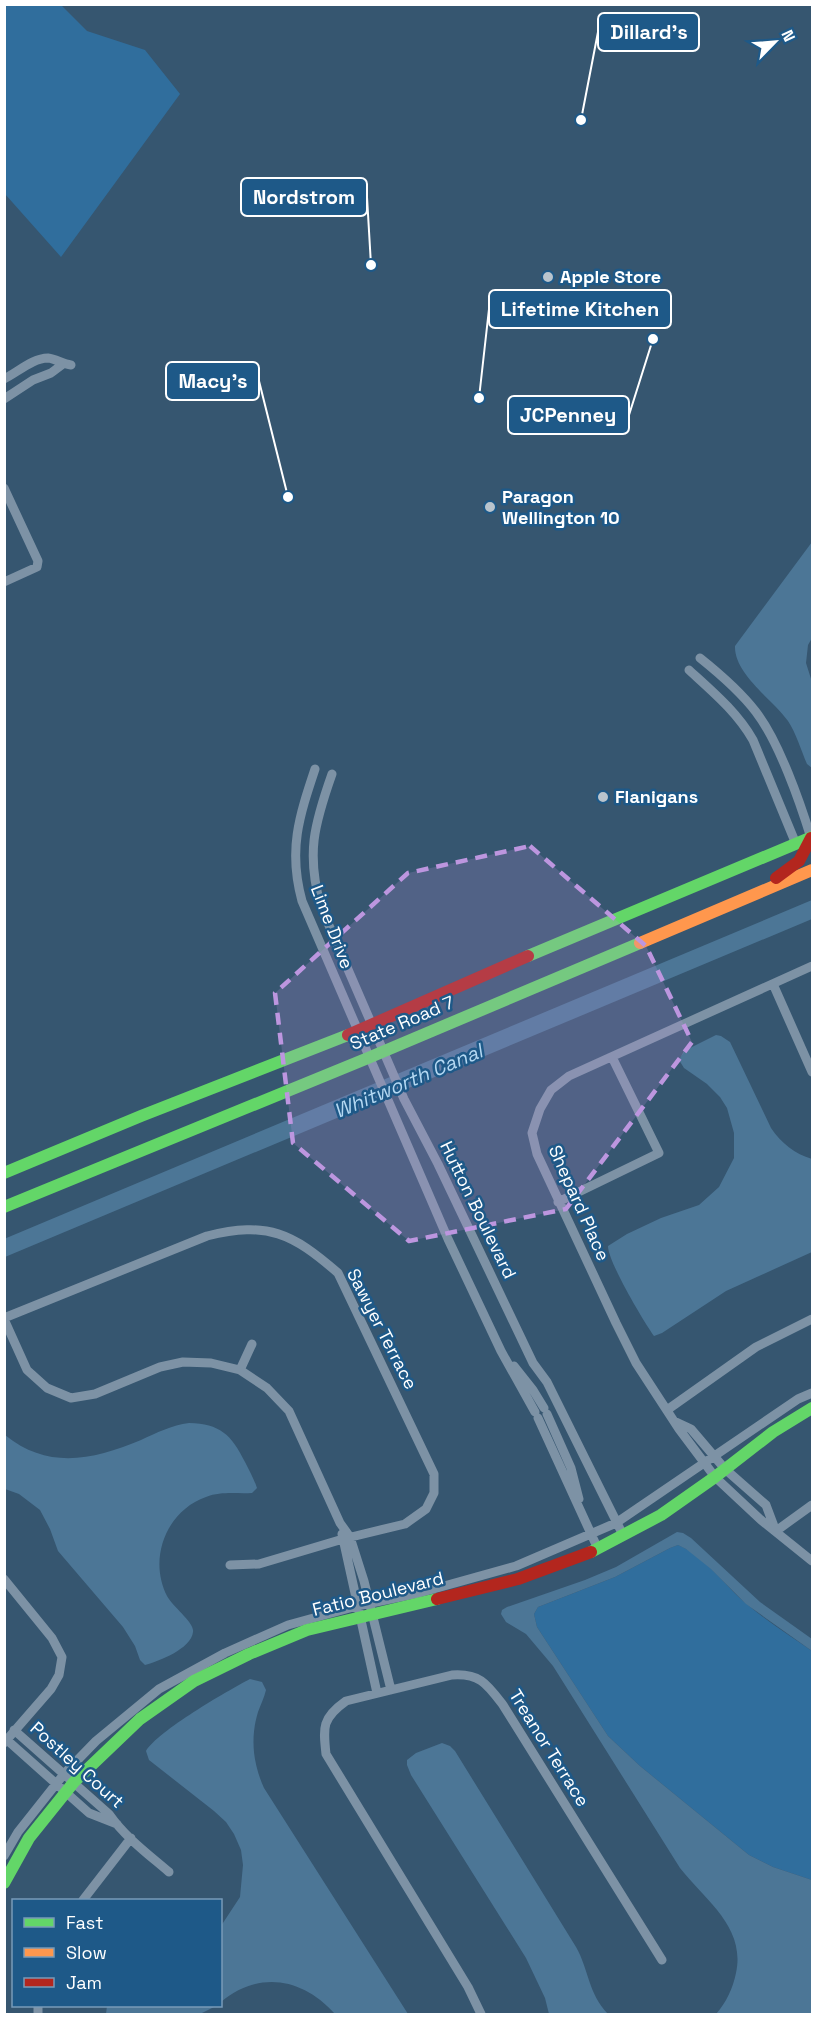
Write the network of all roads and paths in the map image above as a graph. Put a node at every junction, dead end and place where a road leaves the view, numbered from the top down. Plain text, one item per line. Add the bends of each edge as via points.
1 (4, 379) edge
2 (4, 399) edge
3 (4, 488) edge
4 (4, 582) edge
5 (700, 658) dead end
6 (689, 670) dead end
7 (315, 769) dead end
8 (332, 774) dead end
9 (812, 838) edge
10 (796, 844) junction
11 (813, 870) edge
12 (744, 899) junction
13 (813, 966) edge
14 (773, 984) junction
15 (373, 1025) junction
16 (357, 1032) junction
17 (384, 1050) junction
18 (368, 1058) junction
19 (612, 1058) junction
20 (813, 1072) edge
21 (4, 1173) edge
22 (558, 1202) junction
23 (4, 1207) edge
24 (4, 1319) edge
25 (813, 1319) edge
26 (252, 1344) dead end
27 (501, 1351) junction
28 (240, 1370) junction
29 (547, 1382) junction
30 (533, 1390) junction
31 (813, 1393) edge
32 (813, 1408) edge
33 (667, 1410) junction
34 (541, 1413) junction
35 (676, 1422) junction
36 (714, 1458) junction
37 (586, 1460) junction
38 (705, 1464) junction
39 (571, 1468) junction
40 (720, 1473) junction
41 (813, 1505) edge
42 (582, 1514) junction
43 (616, 1523) junction
44 (776, 1531) junction
45 (591, 1535) junction
46 (623, 1535) junction
47 (346, 1538) junction
48 (598, 1549) junction
49 (813, 1561) edge
50 (230, 1565) dead end
51 (4, 1579) edge
52 (365, 1611) junction
53 (391, 1690) junction
54 (377, 1693) junction
55 (14, 1730) junction
56 (6, 1742) edge
57 (65, 1782) junction
58 (130, 1838) junction
59 (4, 1856) edge
60 (169, 1872) dead end
61 (4, 1883) edge
62 (84, 1899) edge
63 (662, 1960) dead end
64 (481, 2014) edge

1 - 2 street via 42,359 67,365
3 - 4 street via 38,561 37,567
5 - 9 street via 757,713
6 - 10 street via 744,725
7 - 16 street, Lime Drive via 296,839 295,874 305,909
8 - 15 street, Lime Drive via 312,843 315,885
9 - 10 main road, State Road 7
9 - 12 main road via 789,870
10 - 15 main road, State Road 7 via 576,934
11 - 12 main road, State Road 7
12 - 17 main road, State Road 7
13 - 14 street, Shepard Place
14 - 19 street, Shepard Place
14 - 20 street
15 - 16 main road, State Road 7
15 - 17 street, Lime Drive
16 - 18 street, Lime Drive
16 - 21 main road, State Road 7
17 - 18 main road, State Road 7
17 - 29 street, Hutton Boulevard via 533,1364
18 - 23 main road, State Road 7
18 - 27 street, Hutton Boulevard
19 - 22 street, Shepard Place via 569,1076 551,1090 540,1109 532,1133
19 - 22 street via 659,1153
22 - 33 street, Shepard Place via 615,1323
24 - 28 street via 27,1370 47,1388 71,1398 95,1394 160,1367 183,1362
24 - 47 street, Sawyer Terrace via 207,1236 234,1229 263,1230 289,1237 313,1251 338,1273 434,1474 434,1493 426,1509 405,1524
25 - 33 street via 756,1347
26 - 28 street
27 - 30 street, Hutton Boulevard
27 - 34 street, Hutton Boulevard
28 - 47 street via 267,1388 289,1411
29 - 30 street
29 - 37 street, Hutton Boulevard
30 - 34 street, Hutton Boulevard
31 - 36 street, Fatio Boulevard via 798,1399
32 - 40 main road, Fatio Boulevard via 772,1432
33 - 35 street, Shepard Place
34 - 39 street, Hutton Boulevard
34 - 42 street, Hutton Boulevard
35 - 36 street, Shepard Place via 691,1429
35 - 38 street, Shepard Place
36 - 38 street, Fatio Boulevard
36 - 40 street, Shepard Place
37 - 39 street
37 - 43 street, Hutton Boulevard
38 - 40 street, Shepard Place
38 - 43 street, Fatio Boulevard
39 - 42 street, Hutton Boulevard
40 - 44 street, Shepard Place via 761,1520
40 - 46 main road, Fatio Boulevard via 661,1515
41 - 44 street
42 - 45 street, Hutton Boulevard
43 - 45 street, Fatio Boulevard
43 - 46 street, Hutton Boulevard
44 - 49 street, Shepard Place
45 - 48 street, Hutton Boulevard
45 - 52 street, Fatio Boulevard via 516,1566
46 - 48 main road, Fatio Boulevard
47 - 50 street, Sawyer Terrace via 259,1564
47 - 52 street
48 - 52 main road, Fatio Boulevard via 518,1579
51 - 55 street via 52,1638 62,1657 59,1675 51,1689
52 - 53 street
52 - 54 street
52 - 57 main road, Fatio Boulevard via 307,1630 194,1681 140,1719
53 - 54 street, Treanor Terrace
53 - 63 street, Treanor Terrace via 452,1675 470,1674 488,1684
54 - 64 street, Treanor Terrace via 346,1701 333,1710 323,1729 326,1754
55 - 56 street
55 - 57 street, Postley Court
56 - 57 street, Postley Court
57 - 58 street, Postley Court via 89,1813 117,1824
57 - 59 street, Fatio Boulevard via 18,1832
57 - 61 main road, Fatio Boulevard
58 - 60 street, Postley Court
58 - 62 street

